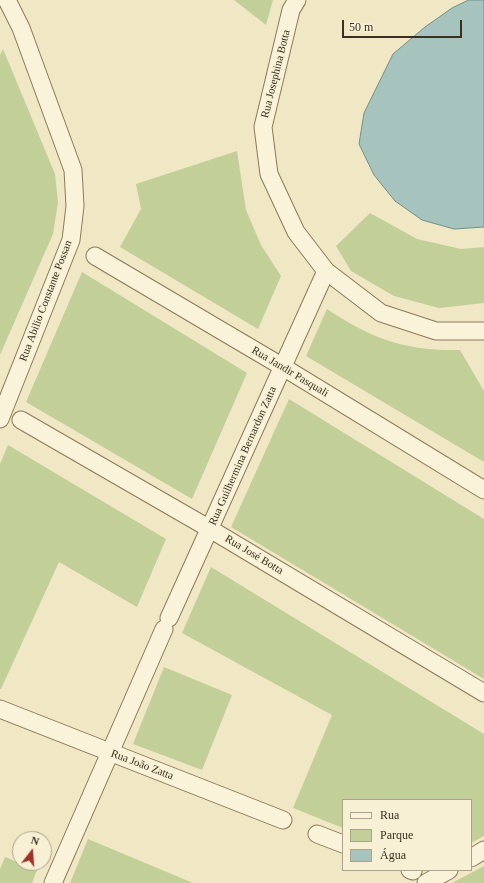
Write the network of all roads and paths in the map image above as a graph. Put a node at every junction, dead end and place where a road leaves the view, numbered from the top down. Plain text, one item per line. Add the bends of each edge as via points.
1 (7, 0) edge
2 (297, 0) edge
3 (95, 256) dead end
4 (326, 271) junction
5 (484, 331) edge
6 (283, 367) junction
7 (2, 412) edge
8 (21, 420) dead end
9 (484, 490) edge
10 (210, 529) junction
11 (484, 693) edge
12 (0, 709) edge
13 (111, 753) junction
14 (283, 820) dead end
15 (317, 834) dead end
16 (342, 844) edge
17 (484, 850) edge
18 (472, 857) edge
19 (447, 871) edge
20 (53, 883) edge
21 (426, 883) edge

1 - 7 street, Rua Abilio Constante Possan via 21,28 73,170 75,206 71,240
2 - 4 street, Rua Josephina Botta via 292,10 263,127 269,174 296,232
3 - 6 street, Rua Jandir Pasquali
4 - 5 street, Rua Josephina Botta via 381,313 436,331
4 - 6 street, Rua Guilhermina Bernardon Zatta
6 - 9 street, Rua Jandir Pasquali
6 - 10 street, Rua Guilhermina Bernardon Zatta
8 - 10 street, Rua José Botta
10 - 11 street, Rua José Botta
10 - 13 street, Rua Guilhermina Bernardon Zatta
12 - 13 street, Rua João Zatta
13 - 14 street, Rua João Zatta
13 - 20 street, Rua Guilhermina Bernardon Zatta
15 - 16 street
17 - 18 street
19 - 21 street

